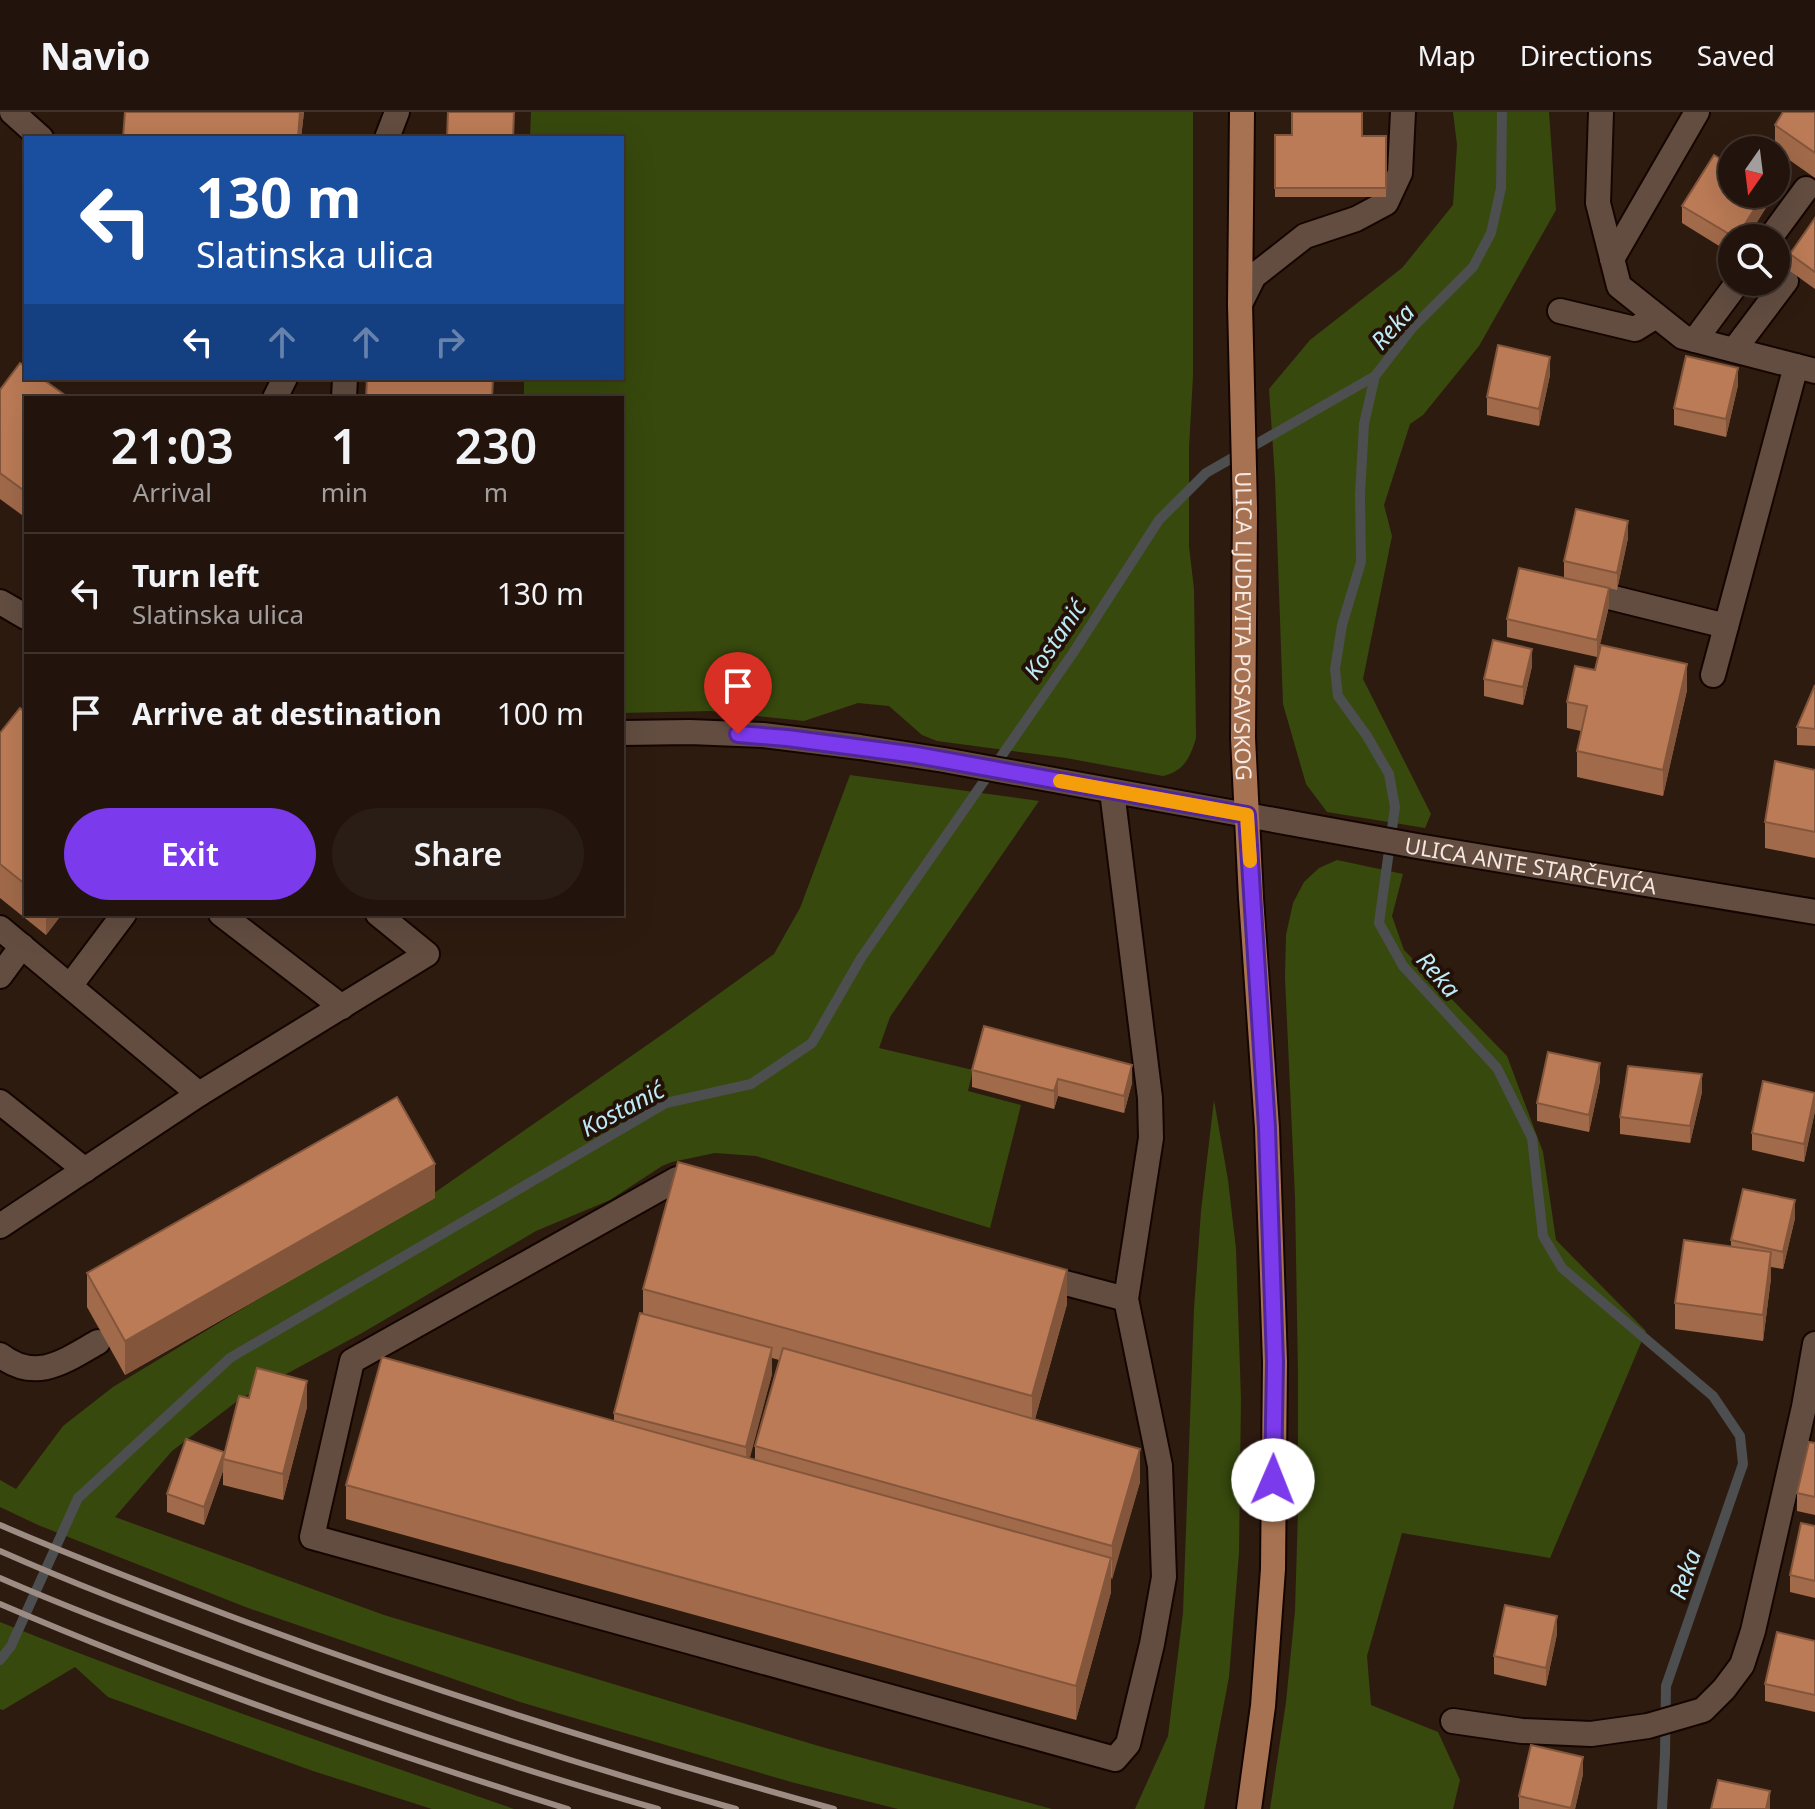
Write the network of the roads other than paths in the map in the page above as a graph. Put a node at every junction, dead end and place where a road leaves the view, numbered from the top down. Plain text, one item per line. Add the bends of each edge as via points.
1 (12, 112) edge
2 (397, 112) edge
3 (1242, 112) edge
4 (1403, 112) edge
5 (1601, 112) edge
6 (1697, 112) edge
7 (39, 136) edge
8 (388, 136) edge
9 (1806, 189) dead end
10 (1780, 224) edge
11 (1612, 259) junction
12 (1728, 296) edge
13 (1775, 296) edge
14 (1240, 304) junction
15 (1560, 311) dead end
16 (1656, 316) junction
17 (1695, 340) junction
18 (1734, 350) junction
19 (1806, 369) edge
20 (1562, 585) edge
21 (0, 602) edge
22 (24, 616) edge
23 (1726, 626) junction
24 (1713, 675) dead end
25 (624, 733) edge
26 (1112, 791) junction
27 (1247, 815) junction
28 (1815, 912) edge
29 (122, 916) edge
30 (224, 916) edge
31 (380, 916) edge
32 (0, 928) edge
33 (22, 946) junction
34 (0, 976) edge
35 (70, 986) junction
36 (342, 1007) junction
37 (199, 1094) junction
38 (0, 1102) edge
39 (85, 1170) junction
40 (722, 1191) edge
41 (0, 1226) edge
42 (1006, 1267) edge
43 (1126, 1299) junction
44 (98, 1342) dead end
45 (1815, 1344) edge
46 (0, 1355) edge
47 (1810, 1408) edge
48 (1453, 1721) dead end
49 (1249, 1809) edge

1 - 7 street
2 - 8 street
3 - 14 main road, ULICA LJUDEVITA POSAVSKOG
4 - 14 street via 1400,173 1386,203 1305,236 1254,276
5 - 11 street via 1598,203
6 - 11 street
9 - 10 street
11 - 16 street via 1619,286
12 - 17 street
13 - 18 street
14 - 27 main road, ULICA LJUDEVITA POSAVSKOG
15 - 16 street via 1635,329
16 - 17 street
17 - 18 street
18 - 19 street
19 - 23 street
20 - 23 street
21 - 22 street
23 - 24 street
25 - 26 street, ULICA ANTE STARČEVIĆA via 763,735
26 - 27 street, ULICA ANTE STARČEVIĆA
26 - 43 street via 1150,1098 1151,1138
27 - 28 street, ULICA ANTE STARČEVIĆA
27 - 49 main road, ULICA LJUDEVITA POSAVSKOG via 1275,1362 1273,1569
29 - 35 street
30 - 36 street
31 - 36 street via 427,954
32 - 33 street
33 - 34 street
33 - 35 street
35 - 37 street
36 - 37 street
37 - 39 street
38 - 39 street
39 - 41 street
40 - 43 street via 677,1179 352,1361 312,1537 1115,1759 1128,1744 1164,1577 1160,1466
42 - 43 street
44 - 46 street via 53,1367 32,1369
45 - 47 street
47 - 48 street via 1742,1665 1703,1710 1648,1726 1591,1734

